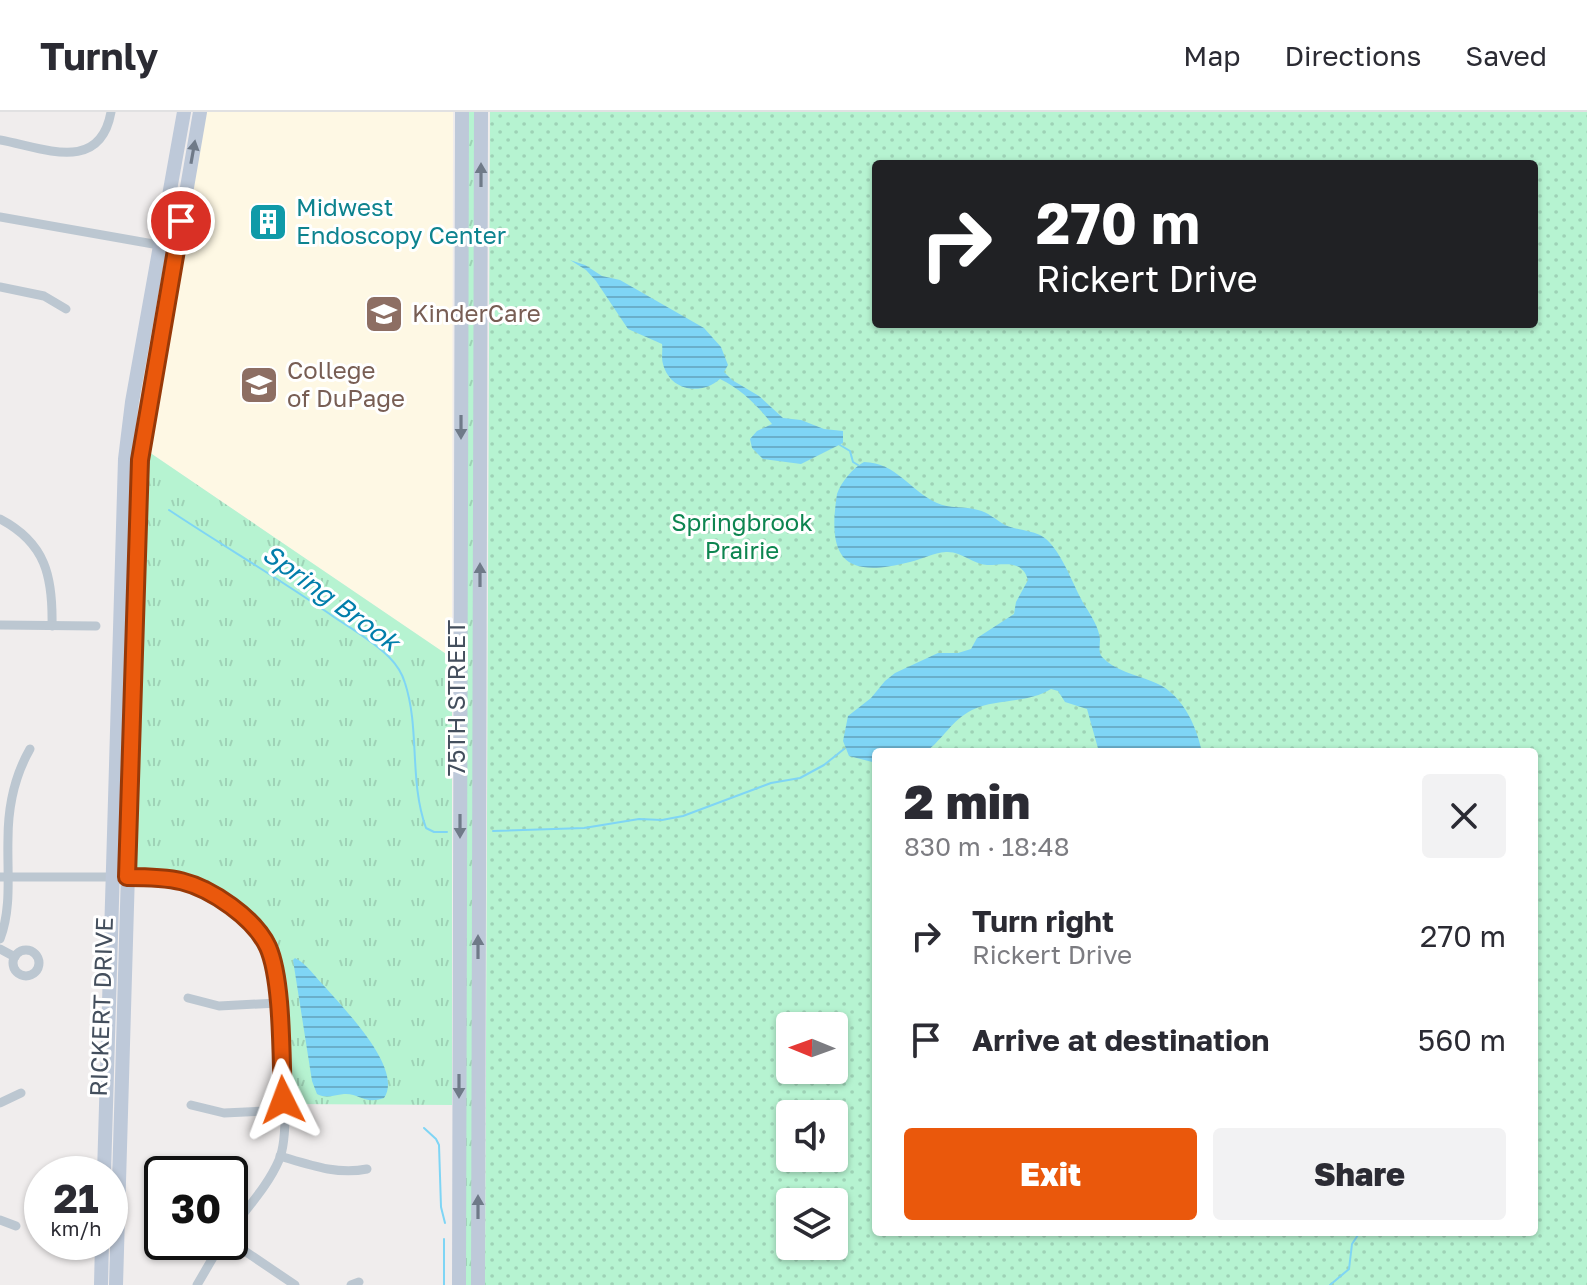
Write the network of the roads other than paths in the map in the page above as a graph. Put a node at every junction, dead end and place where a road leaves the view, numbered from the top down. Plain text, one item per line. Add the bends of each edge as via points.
1 (111, 112) edge
2 (184, 112) edge
3 (200, 112) edge
4 (462, 112) edge
5 (481, 112) edge
6 (0, 140) edge
7 (0, 217) edge
8 (160, 245) junction
9 (176, 248) junction
10 (0, 287) edge
11 (66, 309) dead end
12 (0, 519) edge
13 (0, 625) edge
14 (52, 626) junction
15 (96, 626) dead end
16 (30, 749) dead end
17 (4, 877) edge
18 (120, 877) junction
19 (0, 939) edge
20 (0, 949) edge
21 (15, 957) dead end
22 (188, 998) dead end
23 (278, 1003) junction
24 (21, 1093) dead end
25 (0, 1103) edge
26 (191, 1105) dead end
27 (284, 1110) junction
28 (105, 1156) edge
29 (280, 1156) junction
30 (367, 1169) dead end
31 (248, 1206) edge
32 (0, 1220) edge
33 (16, 1226) dead end
34 (248, 1253) edge
35 (102, 1260) edge
36 (212, 1260) edge
37 (101, 1285) edge
38 (116, 1285) edge
39 (197, 1285) edge
40 (295, 1285) edge
41 (459, 1285) edge
42 (478, 1285) edge

1 - 6 street via 103,137 82,152
2 - 8 main road, RICKERT DRIVE
9 -> 3 main road, RICKERT DRIVE
4 -> 41 main road, 75TH STREET
42 -> 5 main road, 75TH STREET
7 - 8 street
8 - 9 street
8 - 18 main road, RICKERT DRIVE via 125,459
9 - 18 main road, RICKERT DRIVE via 140,460
10 - 11 street via 44,296
12 - 14 street via 24,535 44,561 52,591
13 - 14 street
14 - 15 street
16 - 17 street via 13,789
17 - 18 street
17 - 19 street via 7,908
18 - 23 street via 184,880 237,910 269,949
18 - 28 main road, RICKERT DRIVE
18 - 38 main road, RICKERT DRIVE
20 - 21 street
22 - 23 street via 219,1006
23 - 27 street
24 - 25 street
26 - 27 street via 224,1113
27 - 29 street
29 - 30 street via 335,1171
29 - 31 street
32 - 33 street
34 - 40 street
35 - 37 main road
36 - 39 street

